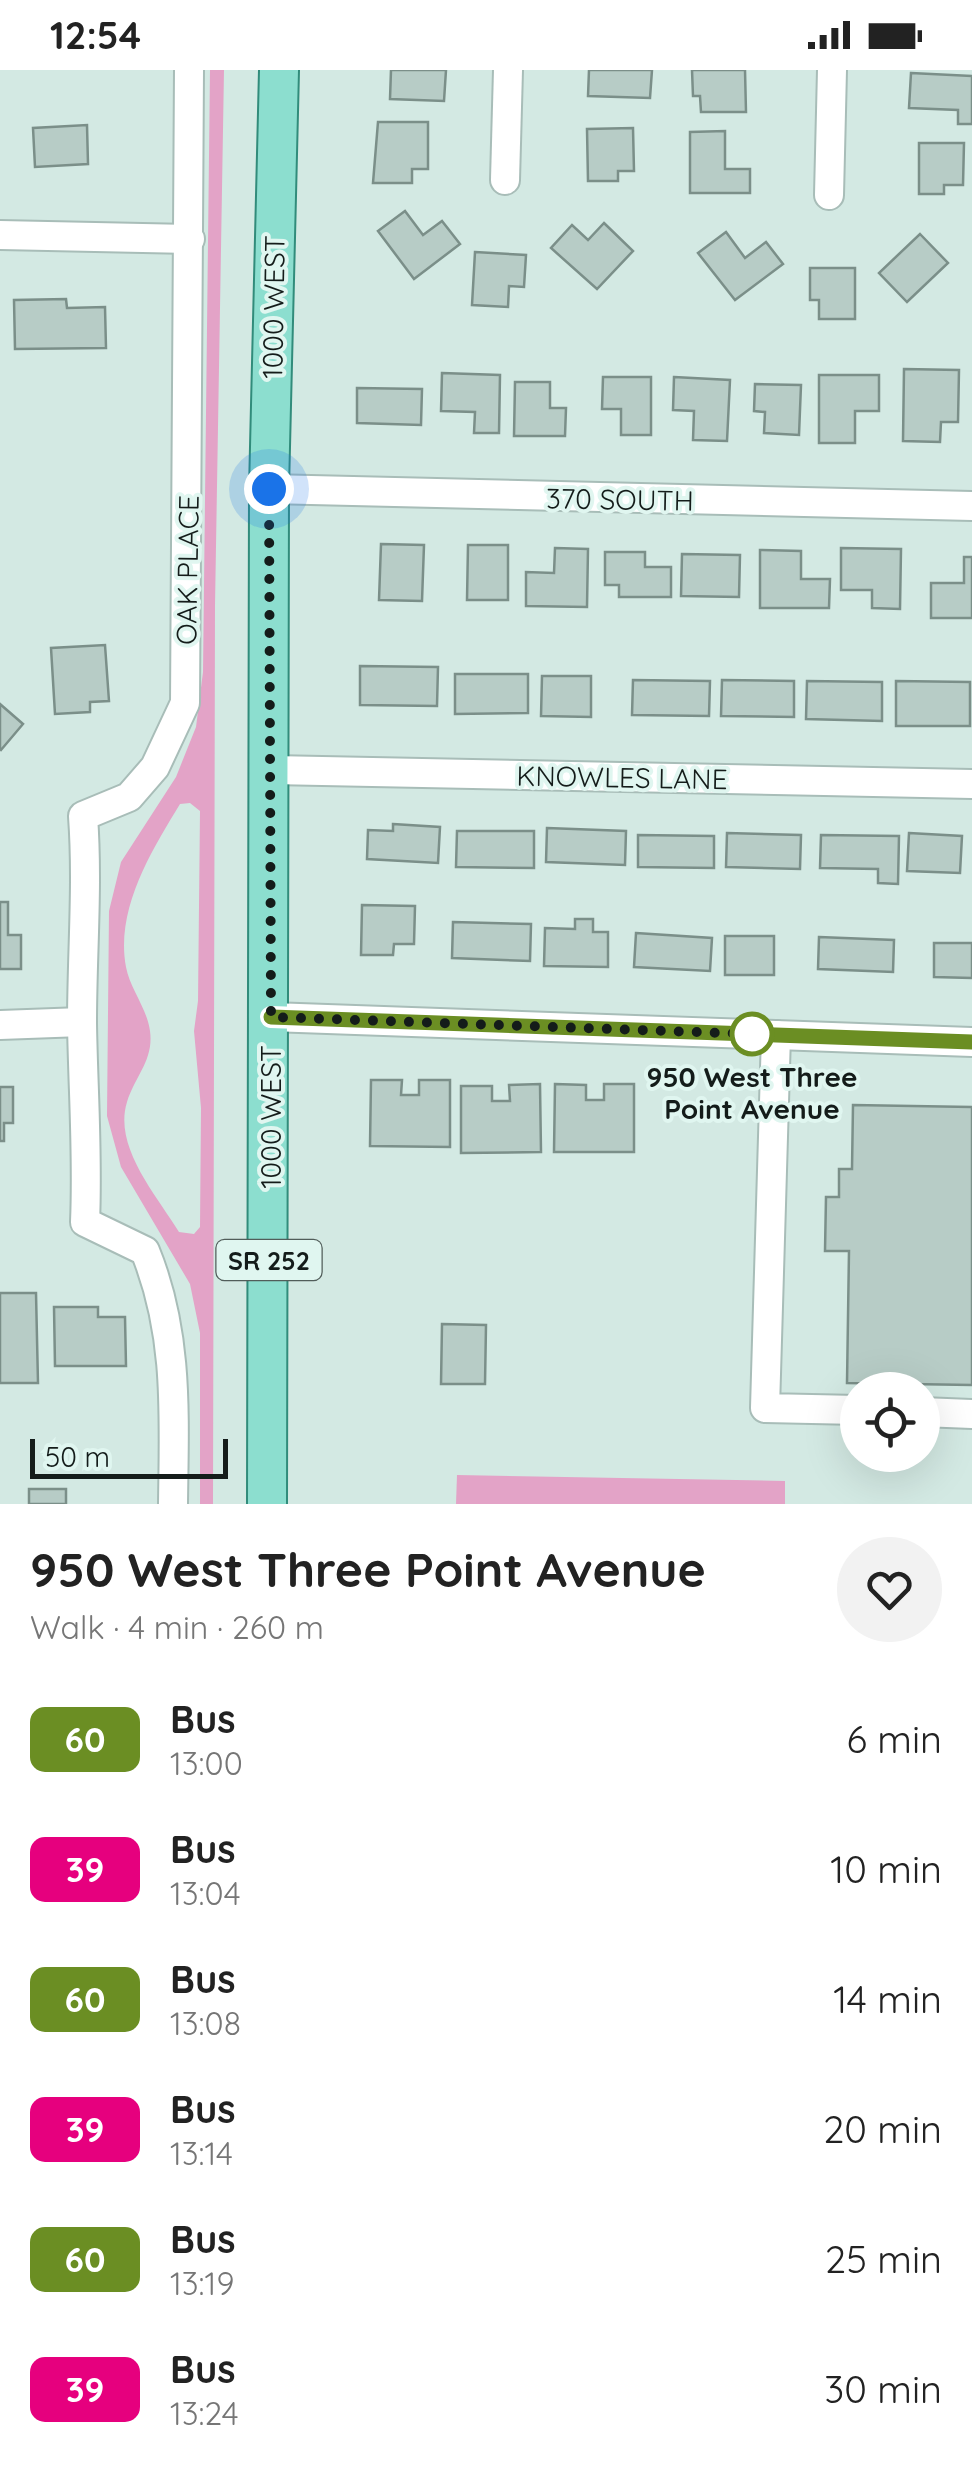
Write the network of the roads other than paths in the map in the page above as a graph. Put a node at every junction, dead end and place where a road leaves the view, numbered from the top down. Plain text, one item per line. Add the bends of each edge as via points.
1 (189, 70) edge
2 (279, 70) edge
3 (508, 70) edge
4 (832, 70) edge
5 (505, 180) dead end
6 (829, 196) dead end
7 (0, 235) edge
8 (190, 239) junction
9 (269, 489) junction
10 (972, 506) edge
11 (272, 770) junction
12 (972, 784) edge
13 (271, 1017) junction
14 (82, 1022) junction
15 (0, 1025) edge
16 (776, 1035) junction
17 (972, 1042) edge
18 (840, 1410) edge
19 (940, 1413) edge
20 (972, 1414) edge
21 (173, 1504) edge
22 (267, 1504) edge

1 - 8 street, OAK PLACE
2 - 9 main road, 1000 WEST / SR 252
3 - 5 street
4 - 6 street
7 - 8 street
8 - 14 street, OAK PLACE via 186,703 155,767 129,797 84,816
9 - 10 street, 370 SOUTH
9 - 11 main road, 1000 WEST / SR 252
11 - 12 street, KNOWLES LANE
11 - 13 main road, 1000 WEST / SR 252
13 - 16 street
13 - 22 main road, 1000 WEST / SR 252
14 - 15 street
14 - 21 street via 85,1222 145,1250 162,1292 174,1352
16 - 17 street
16 - 18 street via 765,1408
19 - 20 street

